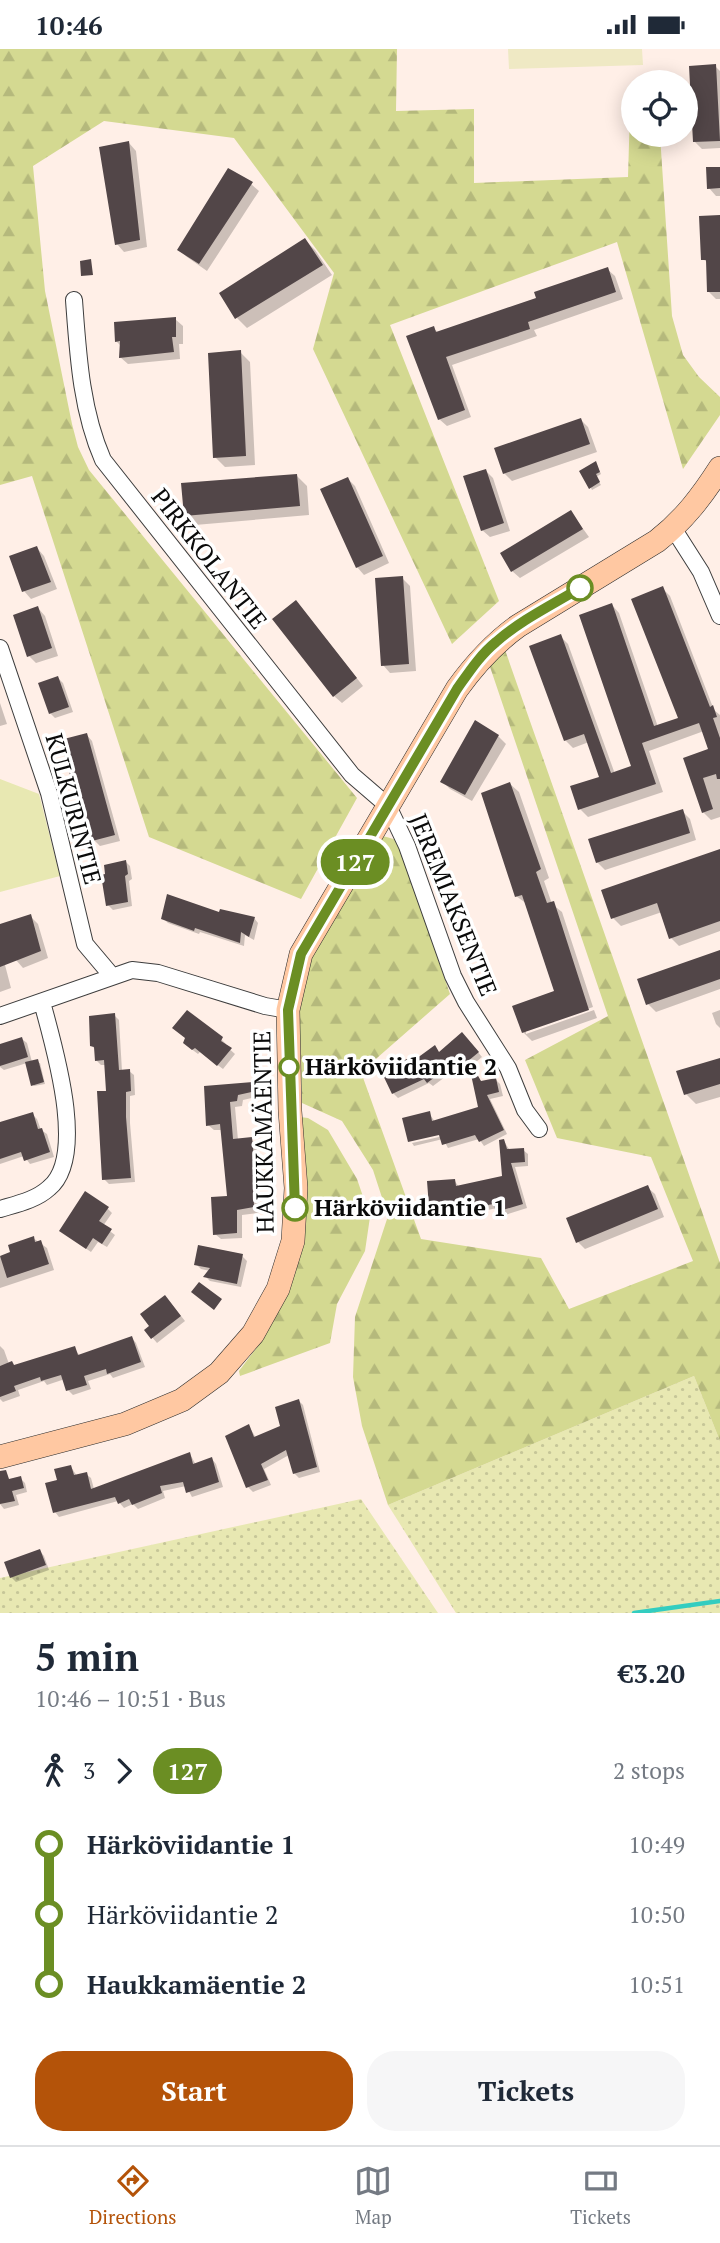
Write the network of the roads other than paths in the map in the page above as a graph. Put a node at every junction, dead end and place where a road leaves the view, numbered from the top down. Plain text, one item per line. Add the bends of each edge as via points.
1 (74, 300) dead end
2 (720, 468) edge
3 (673, 528) junction
4 (720, 616) edge
5 (0, 648) edge
6 (388, 806) junction
7 (112, 976) junction
8 (43, 1002) junction
9 (288, 1010) junction
10 (0, 1016) edge
11 (539, 1129) dead end
12 (0, 1209) edge
13 (0, 1457) edge

1 - 6 street, PIRKKOLANTIE via 88,415 103,460 352,775
2 - 3 street, HAUKKAMÄENTIE via 698,502
3 - 4 street via 701,572
3 - 6 street, HAUKKAMÄENTIE via 496,641 457,689
5 - 7 street, KULKURINTIE via 49,793 85,944
6 - 9 street, HAUKKAMÄENTIE via 301,954
6 - 11 street, JEREMIAKSENTIE via 407,846 453,977 508,1067 525,1110
7 - 8 street
7 - 9 street via 132,970 158,973
8 - 10 street
8 - 12 street via 62,1082 68,1144 64,1167 51,1187 33,1199
9 - 13 street, HAUKKAMÄENTIE via 296,1188 293,1241 278,1289 253,1334 219,1373 182,1401 125,1424

